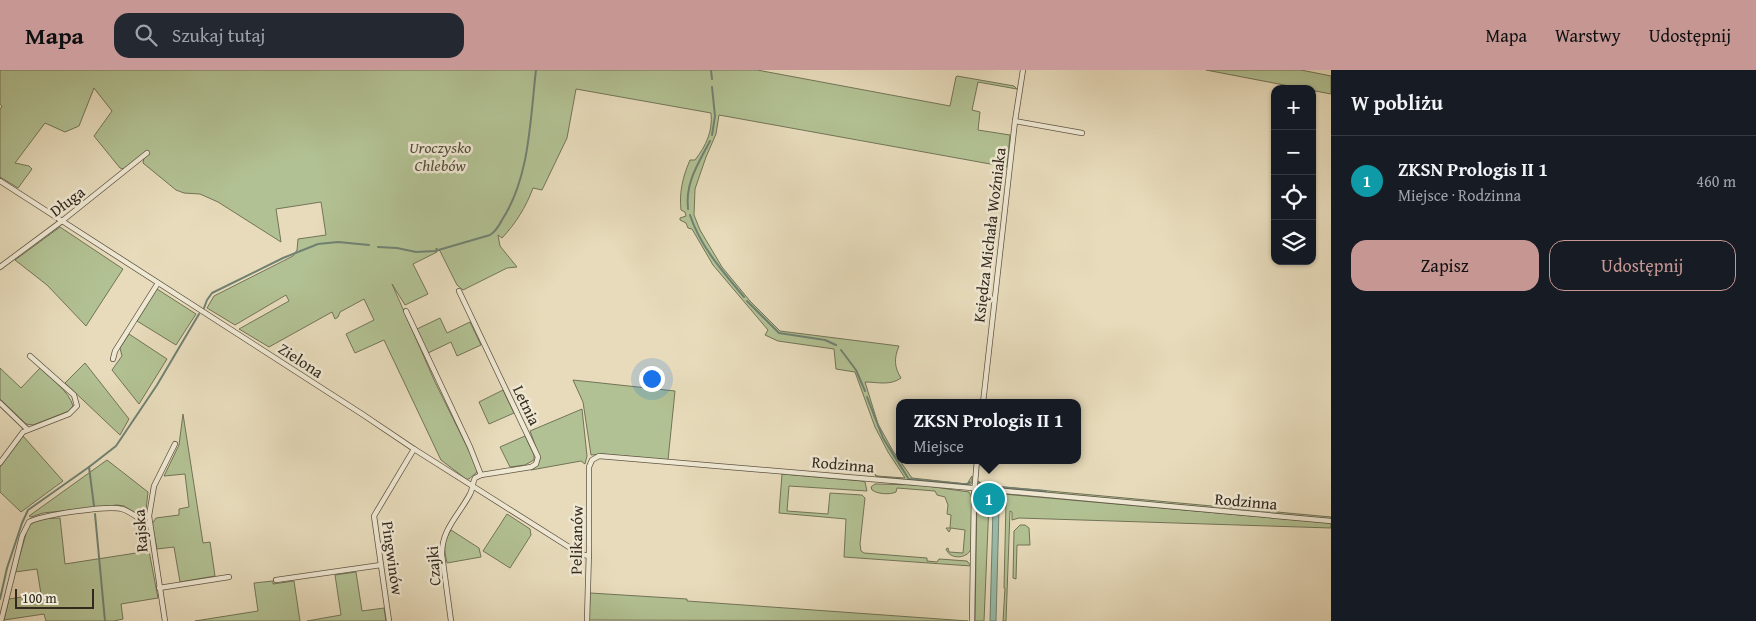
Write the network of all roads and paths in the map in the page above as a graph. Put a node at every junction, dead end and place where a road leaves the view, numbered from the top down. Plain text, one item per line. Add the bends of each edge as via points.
1 (1023, 70) edge
2 (1015, 121) junction
3 (1082, 133) dead end
4 (147, 153) dead end
5 (0, 181) edge
6 (62, 220) junction
7 (0, 267) edge
8 (158, 283) junction
9 (459, 291) dead end
10 (406, 311) dead end
11 (30, 356) dead end
12 (113, 358) dead end
13 (983, 399) edge
14 (0, 403) edge
15 (27, 429) junction
16 (175, 444) dead end
17 (414, 449) junction
18 (592, 460) joint
19 (0, 463) edge
20 (977, 464) edge
21 (481, 476) junction
22 (472, 486) junction
23 (974, 489) junction
24 (1331, 521) edge
25 (149, 525) junction
26 (589, 556) junction
27 (381, 565) junction
28 (229, 577) dead end
29 (276, 580) dead end
30 (159, 588) junction
31 (1, 621) edge
32 (165, 621) edge
33 (389, 621) edge
34 (451, 621) edge
35 (587, 621) edge
36 (972, 621) edge

1 - 2 street, Księdza Michała Woźniaka
2 - 3 street
2 - 13 street, Księdza Michała Woźniaka
4 - 6 street, Długa
5 - 6 street, Zielona
6 - 7 street, Długa
6 - 8 street, Zielona
8 - 12 street
8 - 17 street, Zielona
9 - 21 street, Letnia via 538,457 531,467
10 - 21 street
11 - 15 street via 74,395 76,406 64,416
14 - 15 street
15 - 19 street
16 - 25 street, Rajska via 154,486
17 - 22 street, Zielona
17 - 27 street, Pingwinów via 374,516
18 - 23 street, Rodzinna via 599,456
18 - 26 street, Pelikanów via 589,469
20 - 23 street
21 - 22 street via 474,478
22 - 26 street, Zielona via 580,554
22 - 34 street, Czajki via 442,544
23 - 24 street, Rodzinna
23 - 36 street
25 - 30 street, Rajska
25 - 31 street via 116,508 45,516 29,522 19,545
26 - 35 street, Pelikanów
27 - 29 street
27 - 33 street, Pingwinów
28 - 30 street
30 - 32 street, Rajska

